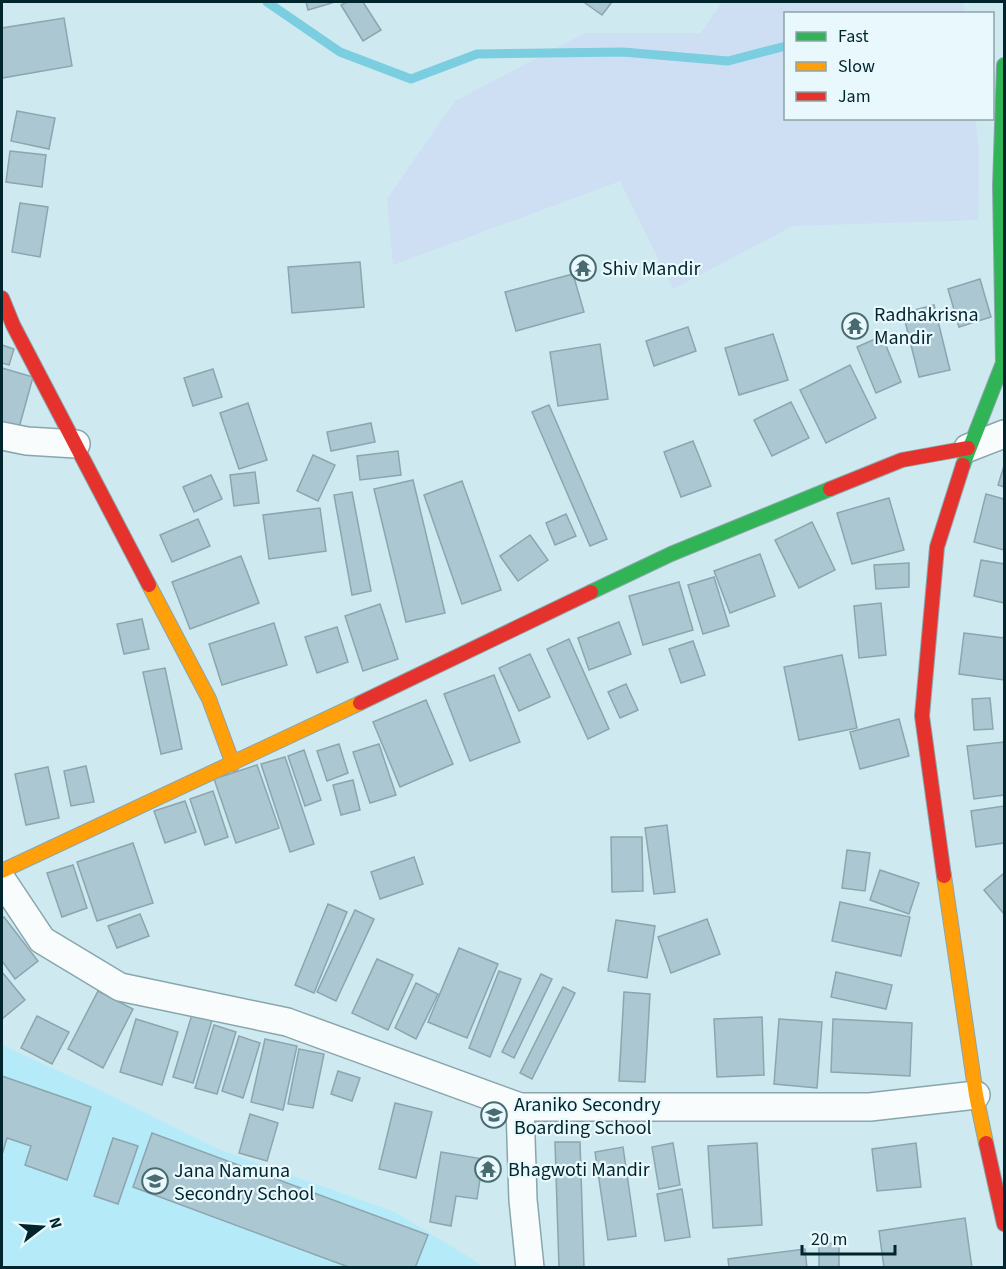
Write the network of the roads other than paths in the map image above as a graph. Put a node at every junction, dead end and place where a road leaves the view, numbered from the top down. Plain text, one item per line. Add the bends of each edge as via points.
1 (1005, 65) edge
2 (2, 297) edge
3 (1005, 434) edge
4 (2, 435) edge
5 (76, 444) junction
6 (968, 448) junction
7 (233, 764) junction
8 (2, 871) edge
9 (2, 880) edge
10 (976, 1095) junction
11 (520, 1107) junction
12 (1005, 1224) edge
13 (530, 1268) edge

1 - 6 main road via 1000,186 1003,363
2 - 5 main road
3 - 6 street
4 - 5 street
5 - 7 main road via 209,699
6 - 7 main road via 903,460 670,554
6 - 10 main road via 937,547 922,716
7 - 8 main road
9 - 11 street via 42,940 120,987 287,1022
10 - 11 street via 870,1107
10 - 12 main road
11 - 13 street

